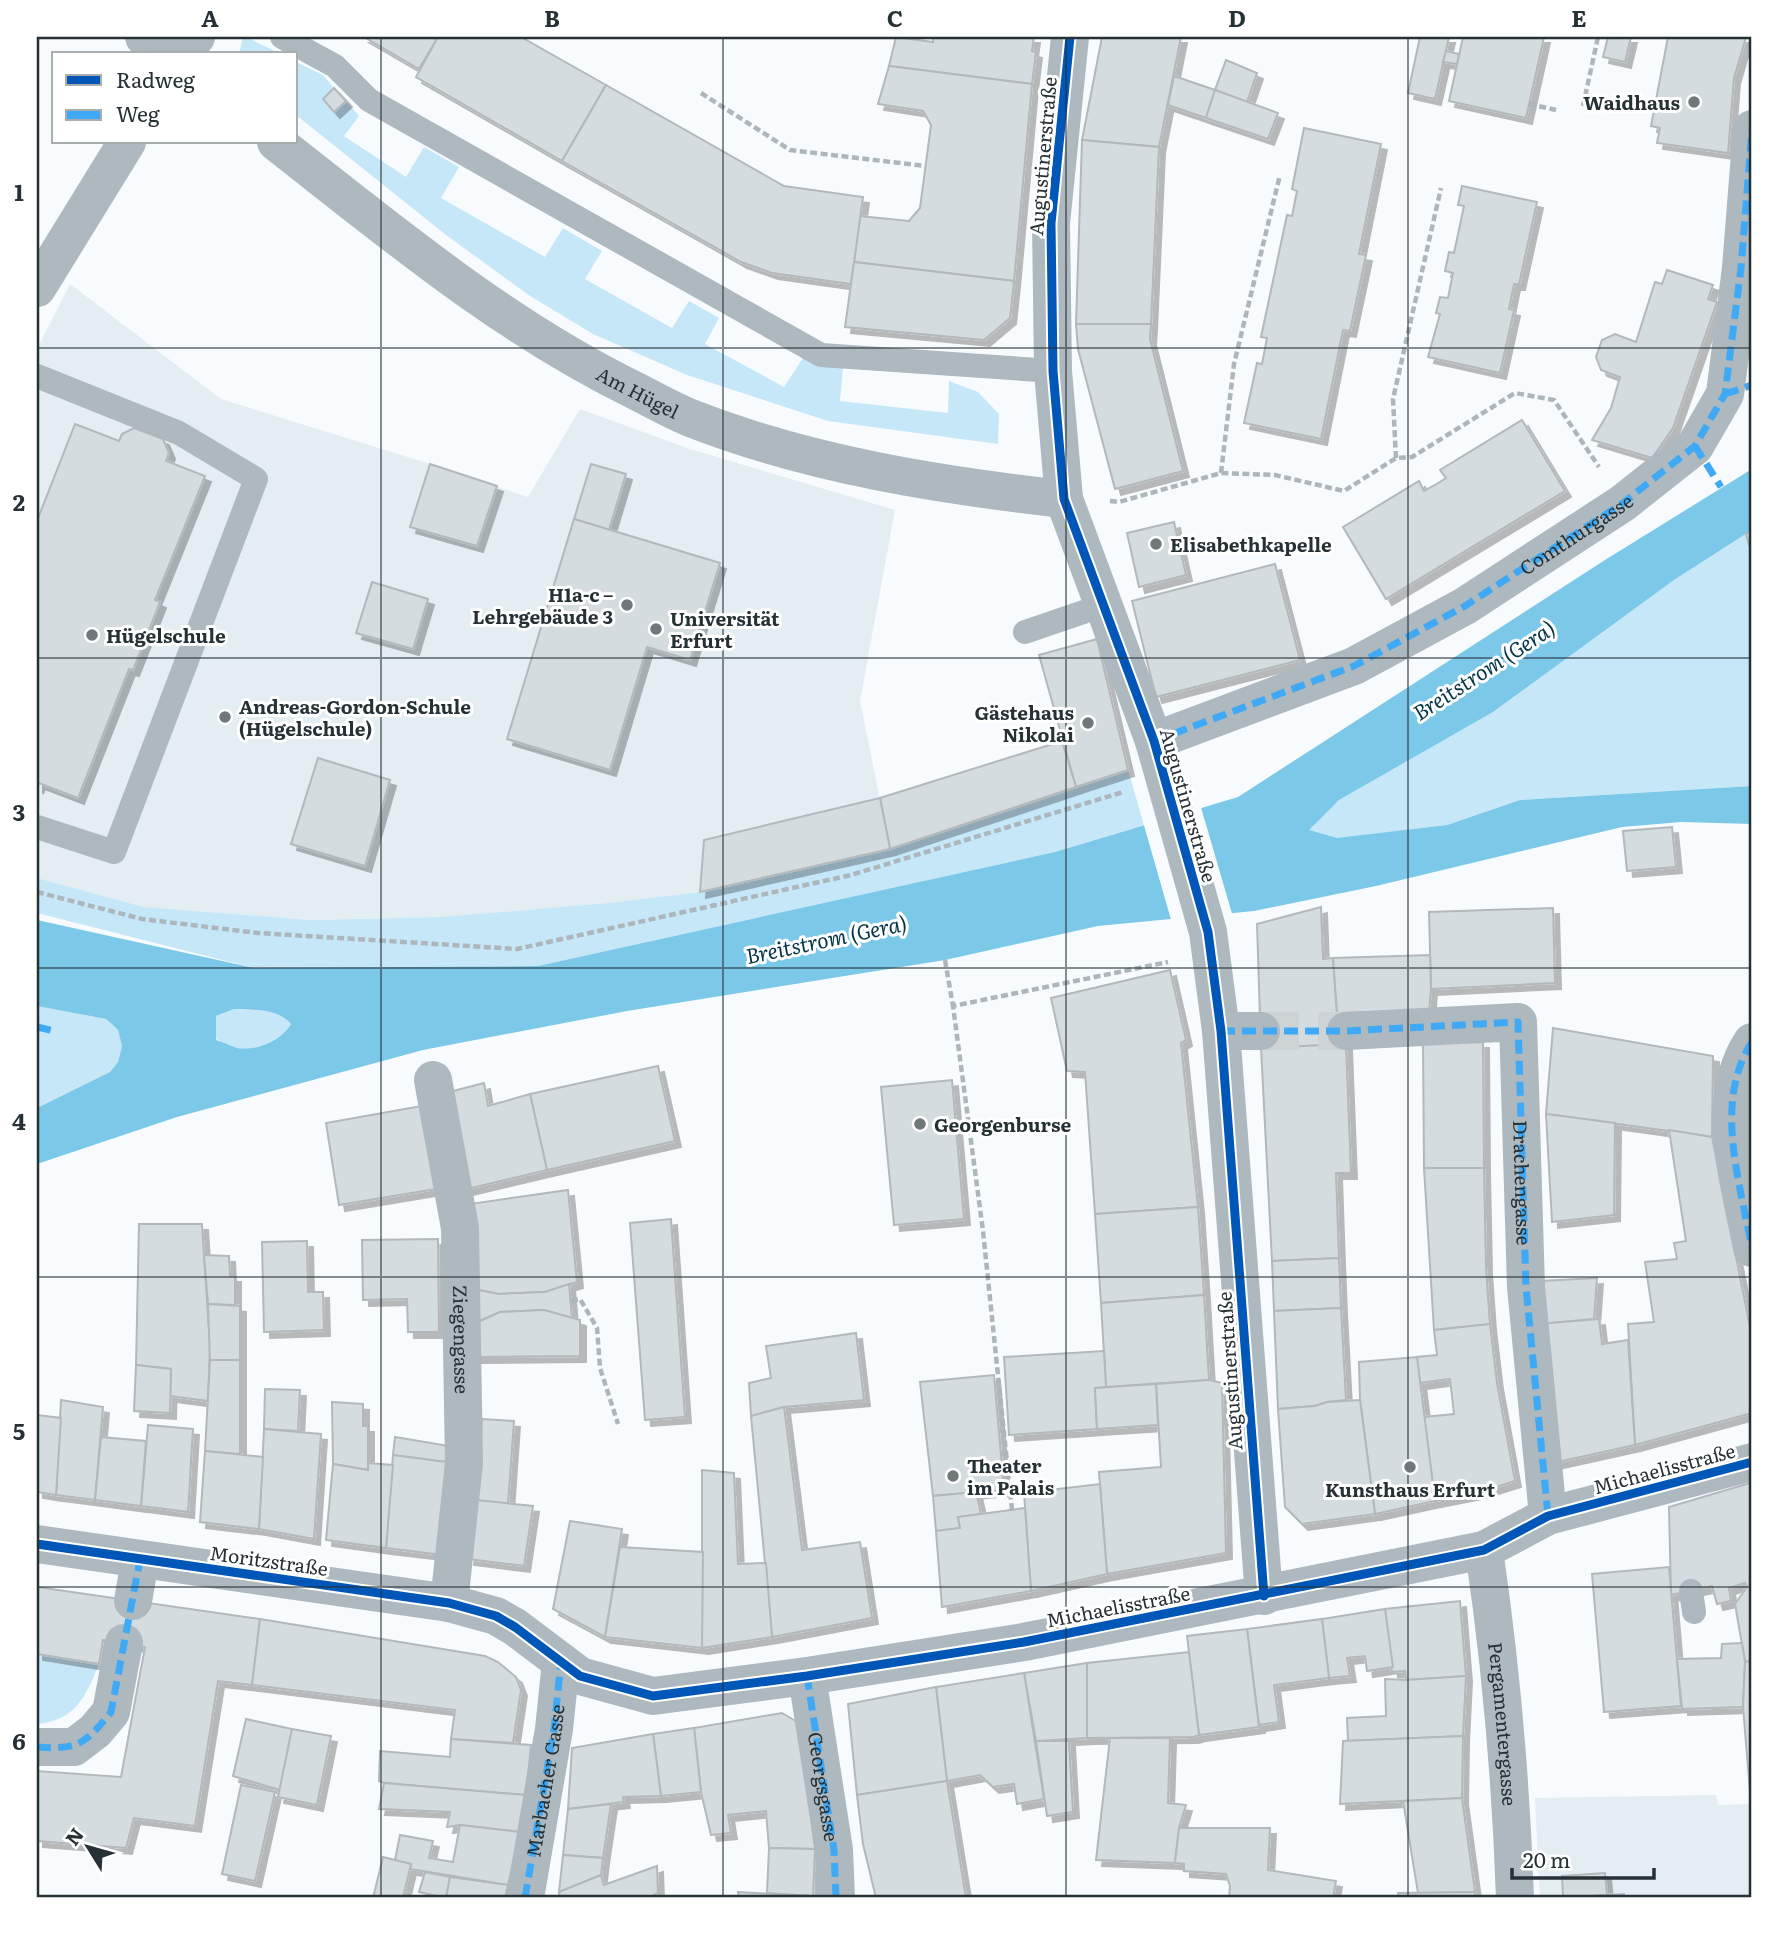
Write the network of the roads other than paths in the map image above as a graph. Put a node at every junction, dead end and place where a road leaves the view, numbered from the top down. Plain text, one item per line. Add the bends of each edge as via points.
1 (144, 37) edge
2 (196, 37) edge
3 (282, 37) edge
4 (1070, 37) edge
5 (162, 52) edge
6 (184, 52) edge
7 (1752, 129) edge
8 (126, 144) edge
9 (279, 144) edge
10 (37, 288) edge
11 (1053, 371) junction
12 (37, 376) edge
13 (1739, 390) edge
14 (1064, 499) junction
15 (1104, 605) junction
16 (1025, 632) dead end
17 (1148, 764) junction
18 (37, 827) edge
19 (1221, 1031) junction
20 (1261, 1031) tunnel mouth
21 (1346, 1031) tunnel mouth
22 (1752, 1042) edge
23 (433, 1080) dead end
24 (1752, 1248) edge
25 (1752, 1462) edge
26 (1548, 1516) junction
27 (37, 1544) edge
28 (1485, 1550) junction
29 (140, 1559) junction
30 (1264, 1595) junction
31 (133, 1601) dead end
32 (449, 1603) junction
33 (496, 1616) joint
34 (124, 1643) dead end
35 (561, 1661) junction
36 (807, 1676) junction
37 (37, 1747) edge
38 (524, 1898) edge
39 (836, 1898) edge
40 (1515, 1898) edge

1 - 5 street
2 - 6 street
3 - 11 lane via 335,66 369,100 821,355
4 - 11 street, Augustinerstraße via 1051,223
7 - 13 street, Comthurgasse via 1741,268
8 - 10 street
9 - 14 street, Am Hügel via 513,322 687,416 792,453 997,492
11 - 14 street, Augustinerstraße
12 - 18 lane via 179,433 256,480 114,852
13 - 17 street, Comthurgasse via 1695,446 1623,503 1465,606 1354,666
14 - 15 street, Augustinerstraße
15 - 16 lane
15 - 17 street, Augustinerstraße
17 - 19 street, Augustinerstraße via 1209,943
19 - 20 street
19 - 30 street, Augustinerstraße
21 - 26 street, Drachengasse via 1518,1022 1526,1287
22 - 24 street via 1741,1059 1733,1096 1733,1145
23 - 32 street, Ziegengasse via 460,1228 464,1463
25 - 26 street, Michaelisstraße via 1681,1492
26 - 28 street, Michaelisstraße
27 - 29 street, Moritzstraße
28 - 30 street, Michaelisstraße
28 - 40 street, Pergamentergasse via 1513,1822
29 - 31 street
29 - 32 street, Moritzstraße
30 - 36 street, Michaelisstraße via 1024,1642
32 - 33 street, Moritzstraße
33 - 35 street, Michaelisstraße
34 - 37 street via 111,1712 74,1747
35 - 36 street, Michaelisstraße via 580,1676 653,1696
35 - 38 street, Marbacher Gasse via 554,1729
36 - 39 street, Georgsgasse via 834,1850

